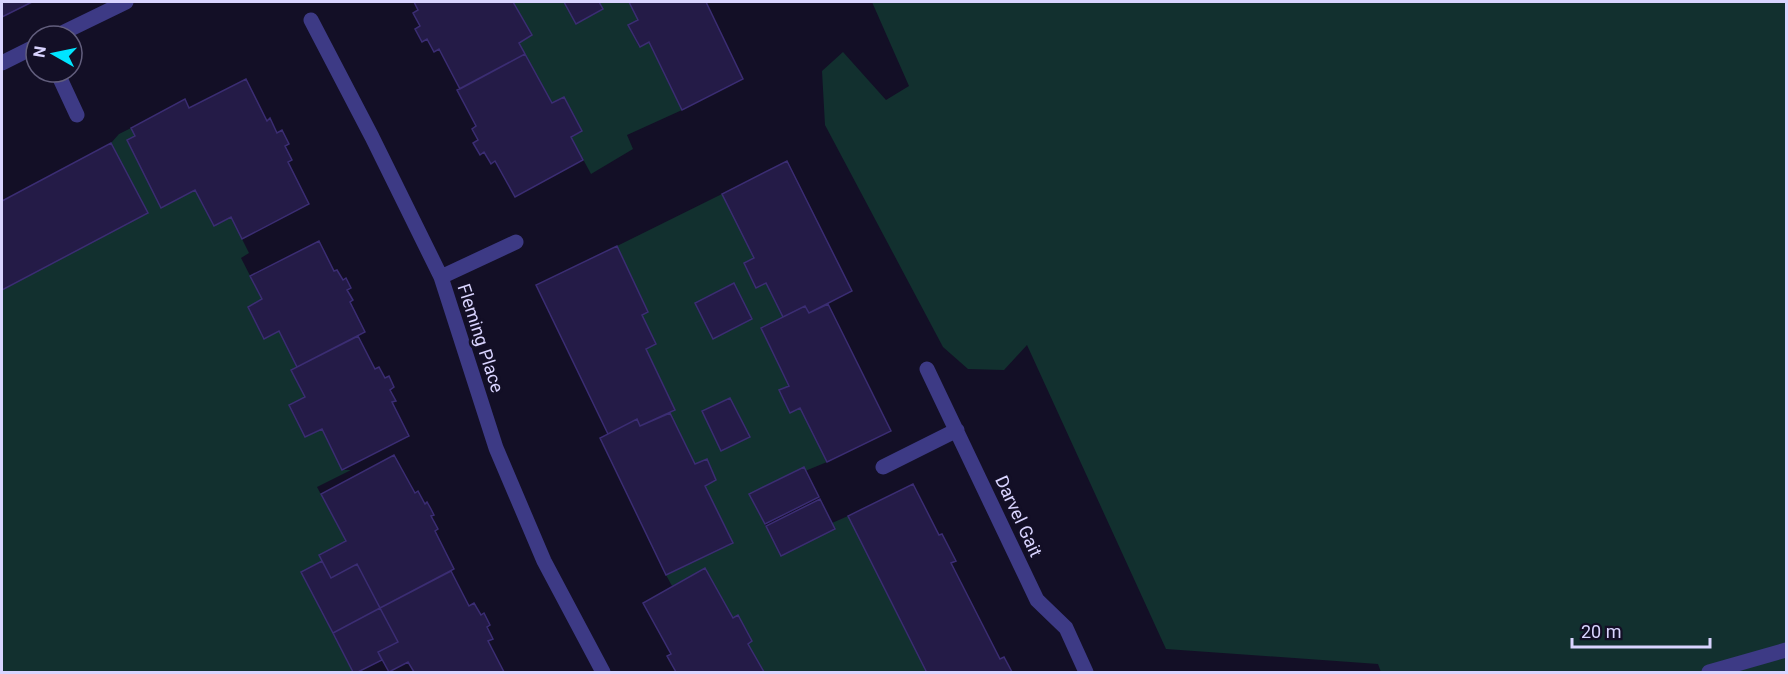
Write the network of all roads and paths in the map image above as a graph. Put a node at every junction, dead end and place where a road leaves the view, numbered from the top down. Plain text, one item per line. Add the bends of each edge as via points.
1 (126, 2) edge
2 (311, 20) dead end
3 (81, 24) edge
4 (24, 52) edge
5 (2, 63) edge
6 (63, 84) edge
7 (77, 115) dead end
8 (516, 242) dead end
9 (441, 277) junction
10 (927, 369) dead end
11 (957, 430) junction
12 (883, 467) dead end
13 (1786, 650) edge
14 (603, 672) edge
15 (1086, 672) edge
16 (1709, 672) edge

1 - 3 street
2 - 9 street, Fleming Place
4 - 5 street
6 - 7 street
8 - 9 street
9 - 14 street, Fleming Place via 500,457 544,561
10 - 11 street, Darvel Gait
11 - 12 street
11 - 15 street, Darvel Gait via 1037,600 1066,628
13 - 16 street

